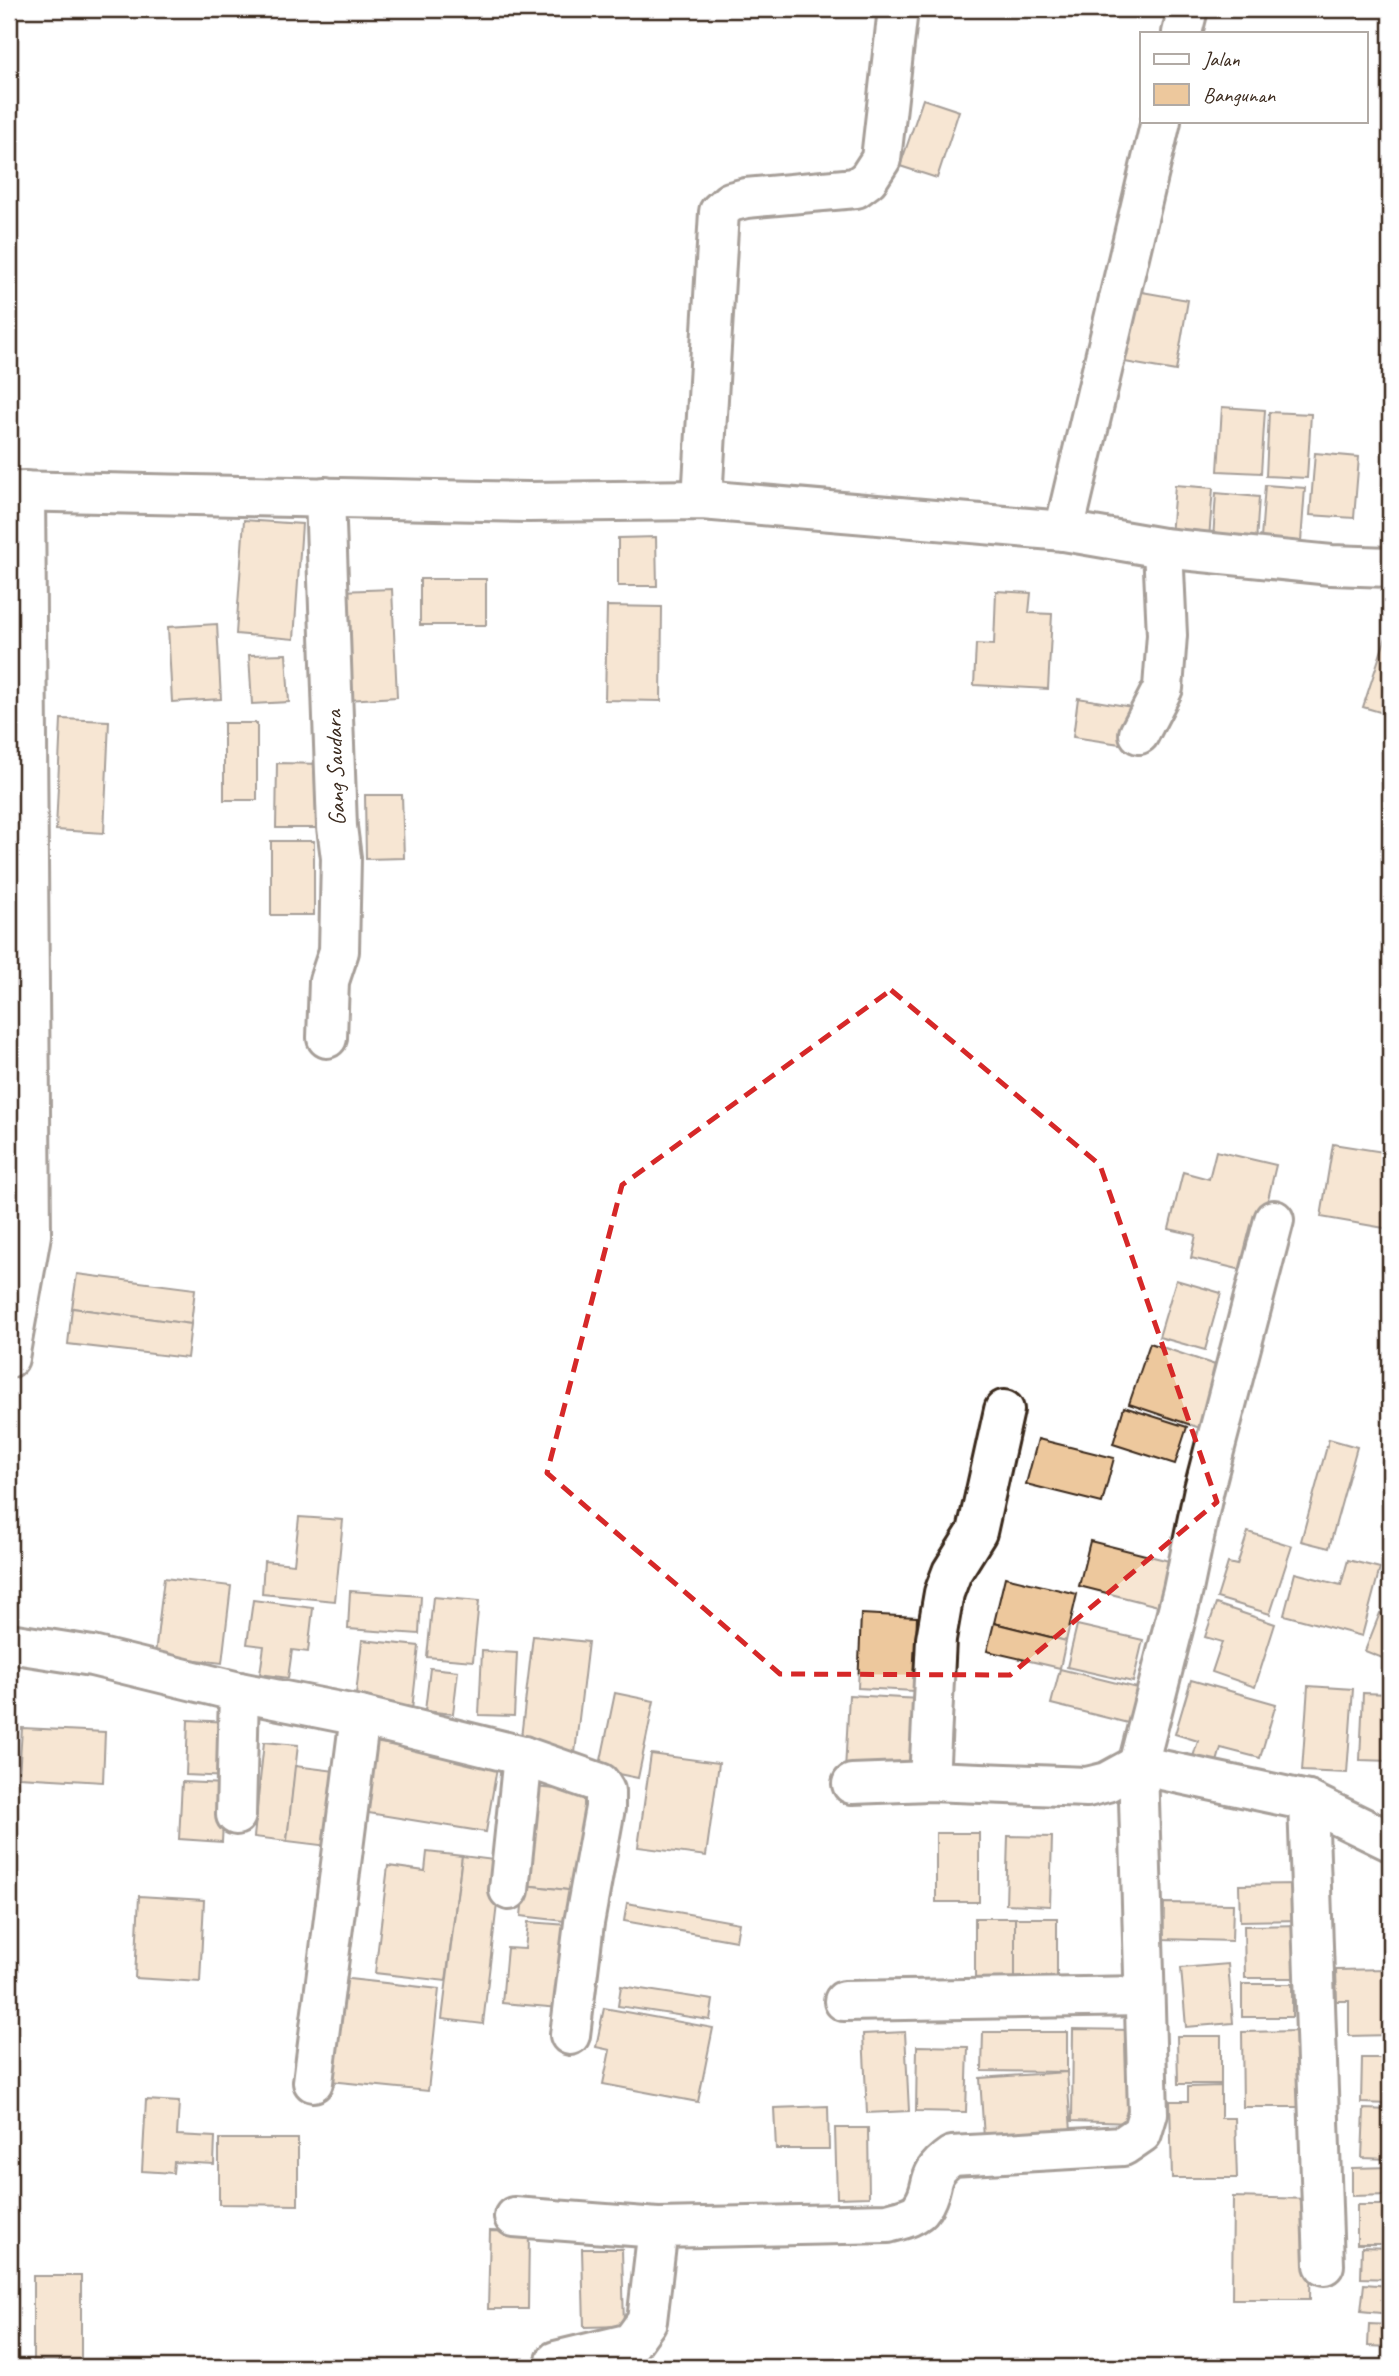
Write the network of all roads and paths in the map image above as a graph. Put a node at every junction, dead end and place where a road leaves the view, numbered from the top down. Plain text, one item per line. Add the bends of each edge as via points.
1 (898, 9) edge
2 (1188, 9) edge
3 (1182, 32) edge
4 (1161, 122) edge
5 (17, 491) edge
6 (326, 497) junction
7 (702, 500) junction
8 (1064, 531) junction
9 (1163, 548) junction
10 (1390, 567) edge
11 (1139, 734) dead end
12 (327, 1038) dead end
13 (19, 1124) edge
14 (1274, 1220) dead end
15 (9, 1358) edge
16 (1004, 1410) dead end
17 (9, 1643) edge
18 (239, 1692) junction
19 (360, 1716) junction
20 (523, 1756) junction
21 (1138, 1765) junction
22 (929, 1781) junction
23 (852, 1784) dead end
24 (1308, 1801) junction
25 (236, 1815) dead end
26 (1390, 1841) edge
27 (509, 1890) dead end
28 (1144, 1996) junction
29 (844, 2001) dead end
30 (570, 2035) dead end
31 (313, 2082) dead end
32 (514, 2217) dead end
33 (658, 2228) junction
34 (1324, 2265) dead end
35 (555, 2367) edge

1 - 7 street via 881,159 869,179 856,188 746,198 730,202 719,212
2 - 3 street
4 - 8 street
5 - 6 street
5 - 13 street via 31,1063
6 - 7 street
6 - 12 street, Gang Saudara via 341,858 339,951 329,981
7 - 8 street
8 - 9 street
9 - 10 street
9 - 11 street via 1167,635 1163,688
13 - 15 street via 31,1235
14 - 21 street
16 - 22 street via 977,1532 944,1593 936,1639
17 - 18 street via 92,1656
18 - 19 street
18 - 25 street
19 - 20 street
19 - 31 street
20 - 27 street
20 - 30 street via 595,1780 605,1791
21 - 22 street via 1087,1787
21 - 24 street
21 - 28 street
22 - 23 street
24 - 26 street
24 - 34 street
28 - 29 street
28 - 33 street via 1148,2113 1142,2133 1124,2146 952,2156 938,2166 922,2209 888,2223
32 - 33 street
33 - 35 street via 647,2321 631,2343 556,2361

